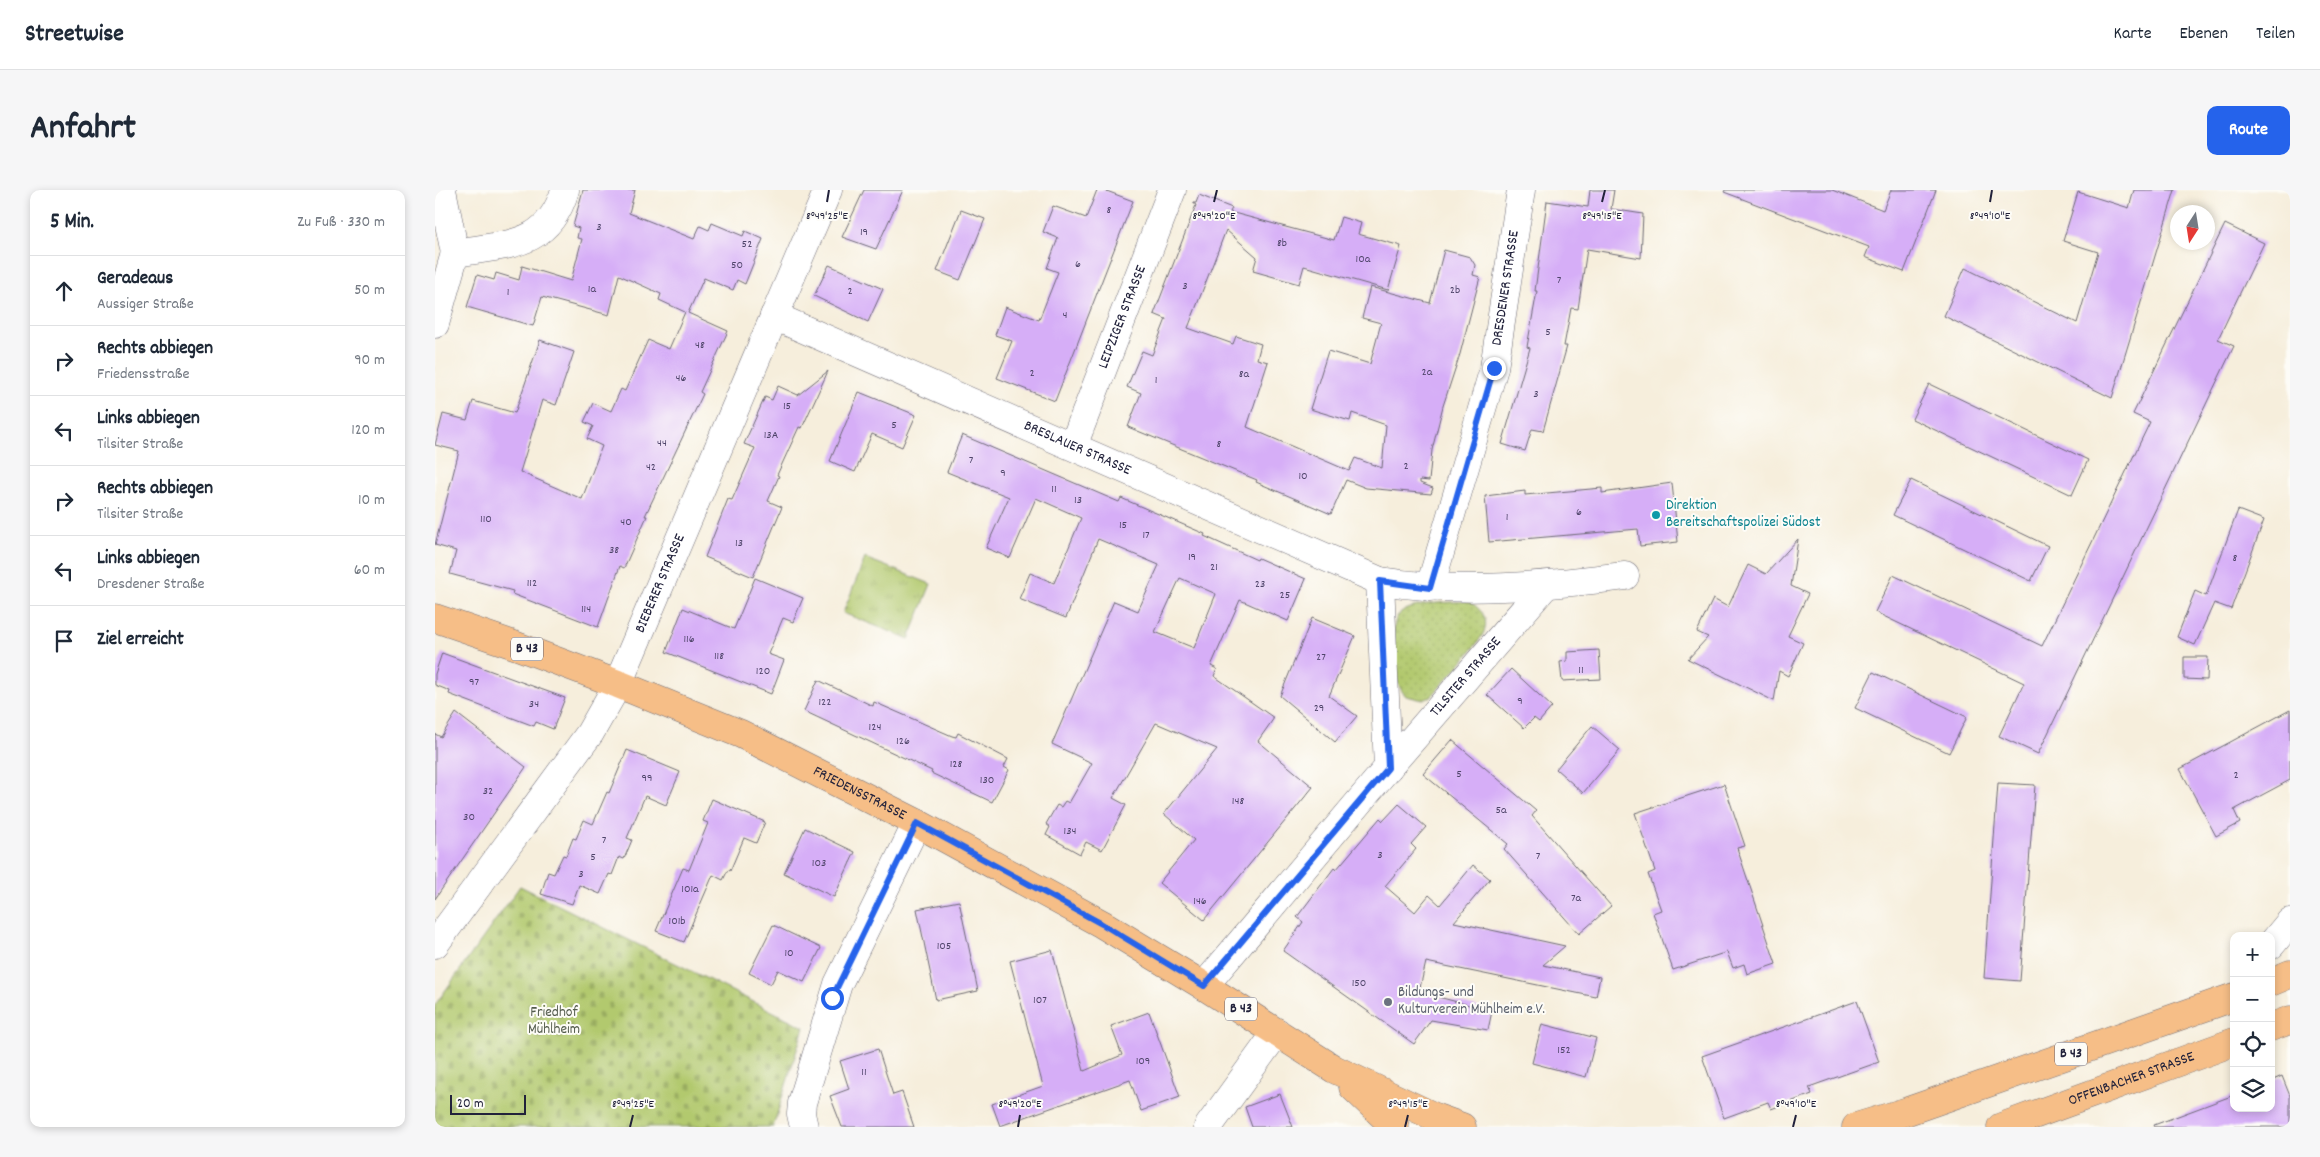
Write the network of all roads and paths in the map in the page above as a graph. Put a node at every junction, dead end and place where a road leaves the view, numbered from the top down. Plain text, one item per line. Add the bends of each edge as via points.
1 (442, 190) edge
2 (565, 190) edge
3 (828, 190) edge
4 (1172, 190) edge
5 (1521, 190) edge
6 (455, 253) junction
7 (774, 316) junction
8 (435, 324) edge
9 (1073, 446) junction
10 (1625, 576) dead end
11 (1380, 581) junction
12 (1545, 586) junction
13 (1430, 588) junction
14 (435, 618) edge
15 (618, 684) junction
16 (1388, 768) junction
17 (917, 823) junction
18 (2290, 922) edge
19 (2275, 940) edge
20 (435, 944) edge
21 (2290, 974) edge
22 (2275, 980) edge
23 (1204, 986) junction
24 (2230, 996) edge
25 (2290, 1020) edge
26 (2275, 1026) edge
27 (1277, 1032) junction
28 (2230, 1043) edge
29 (1334, 1069) junction
30 (804, 1127) edge
31 (1208, 1127) edge
32 (1395, 1127) edge
33 (1462, 1127) edge
34 (1856, 1127) edge
35 (2001, 1127) edge

1 - 6 street
2 - 6 street via 557,212 538,233 512,242
3 - 7 street, BIEBERER STRASSE
4 - 9 street, LEIPZIGER STRASSE
5 - 13 street, DRESDENER STRASSE via 1494,368
6 - 8 street
7 - 9 street, BRESLAUER STRASSE
7 - 15 street, BIEBERER STRASSE
9 - 11 street, BRESLAUER STRASSE
10 - 12 street
11 - 13 street
11 - 16 street
12 - 13 street
12 - 16 street, TILSITER STRASSE
14 - 15 main road, FRIEDENSSTRASSE / B 43
15 - 17 main road, FRIEDENSSTRASSE / B 43 via 741,734
15 - 20 street, BIEBERER STRASSE via 590,733
16 - 23 street, TILSITER STRASSE
17 - 23 main road, FRIEDENSSTRASSE / B 43 via 1102,924
17 - 30 street via 837,984 802,1103
18 - 19 street
21 - 22 main road
23 - 27 main road, FRIEDENSSTRASSE / B 43
24 - 34 main road, B 43
25 - 26 main road
27 - 29 main road, FRIEDENSSTRASSE / B 43
27 - 31 street
28 - 35 main road, OFFENBACHER STRASSE
29 - 32 main road, FRIEDENSSTRASSE
29 - 33 main road, FRIEDENSSTRASSE

